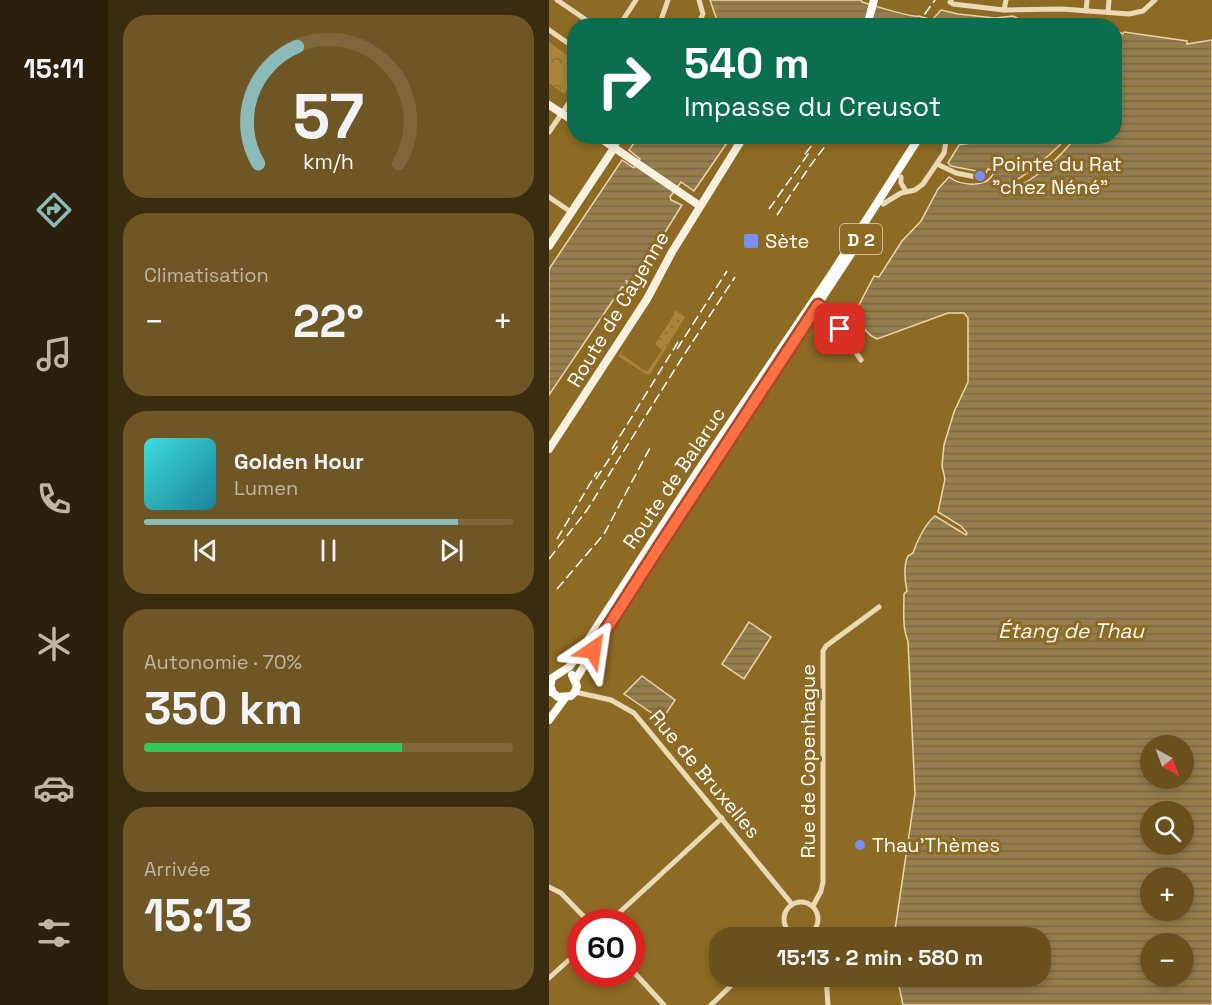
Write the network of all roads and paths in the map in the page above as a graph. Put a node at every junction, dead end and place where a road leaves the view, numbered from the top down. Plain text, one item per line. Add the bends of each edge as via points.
1 (558, 0) edge
2 (636, 0) edge
3 (668, 0) edge
4 (699, 0) edge
5 (874, 0) edge
6 (1006, 0) edge
7 (1063, 0) edge
8 (1087, 0) edge
9 (1109, 0) edge
10 (1155, 0) edge
11 (950, 1) edge
12 (1062, 9) junction
13 (1004, 10) junction
14 (1086, 10) junction
15 (1108, 12) junction
16 (584, 18) edge
17 (624, 18) edge
18 (662, 18) edge
19 (701, 18) edge
20 (869, 18) edge
21 (549, 30) edge
22 (567, 42) edge
23 (549, 105) edge
24 (567, 106) edge
25 (562, 113) junction
26 (567, 116) edge
27 (549, 132) edge
28 (609, 144) edge
29 (618, 144) edge
30 (740, 144) edge
31 (917, 144) edge
32 (920, 144) edge
33 (946, 144) edge
34 (615, 148) junction
35 (937, 164) junction
36 (976, 177) dead end
37 (899, 188) junction
38 (549, 197) edge
39 (700, 206) junction
40 (571, 212) junction
41 (549, 246) edge
42 (815, 303) junction
43 (861, 360) dead end
44 (549, 449) edge
45 (879, 607) dead end
46 (563, 672) junction
47 (576, 679) junction
48 (550, 690) edge
49 (575, 692) junction
50 (565, 698) junction
51 (549, 720) edge
52 (722, 818) junction
53 (549, 887) edge
54 (792, 903) junction
55 (813, 906) junction
56 (576, 909) edge
57 (623, 909) edge
58 (786, 927) edge
59 (816, 927) edge
60 (567, 962) edge
61 (549, 978) edge
62 (645, 984) edge
63 (730, 987) edge
64 (827, 987) edge
65 (664, 1005) edge
66 (711, 1005) edge
67 (828, 1005) edge

1 - 16 street
2 - 17 street
3 - 18 street
4 - 19 street
5 - 20 main road
6 - 13 street
7 - 12 street
8 - 14 street
9 - 15 street
10 - 15 street via 1138,14
11 - 13 street
12 - 13 street
12 - 14 street
14 - 15 street
21 - 22 street
23 - 25 main road
24 - 25 street
25 - 26 main road
25 - 27 street
28 - 34 main road
29 - 34 street
30 - 39 main road, Route de Cayenne
31 - 37 main road, Route de Balaruc / D 2
32 - 37 main road, Route de Balaruc / D 2
33 - 35 street
34 - 39 main road
34 - 40 main road
35 - 36 street
35 - 37 street via 919,188
37 - 42 main road, Route de Balaruc / D 2
37 - 42 main road, Route de Balaruc / D 2 via 883,204
38 - 40 street
39 - 44 main road, Route de Cayenne via 648,299
40 - 41 main road
42 - 43 street via 830,314
42 - 46 main road, Route de Balaruc / D 2 via 691,481 581,651
42 - 47 main road, Route de Balaruc / D 2
45 - 55 street, Rue de Copenhague via 823,651 822,882
46 - 47 main road
46 - 48 main road via 552,678
47 - 49 main road
48 - 50 main road
49 - 50 main road
49 - 52 street, Rue de Bruxelles via 634,712
50 - 51 main road
52 - 54 street, Rue de Bruxelles
52 - 57 street
53 - 56 street
54 - 55 street via 803,901
54 - 58 street via 783,917
55 - 59 street via 817,910
60 - 61 street
62 - 65 street
63 - 66 street
64 - 67 street

